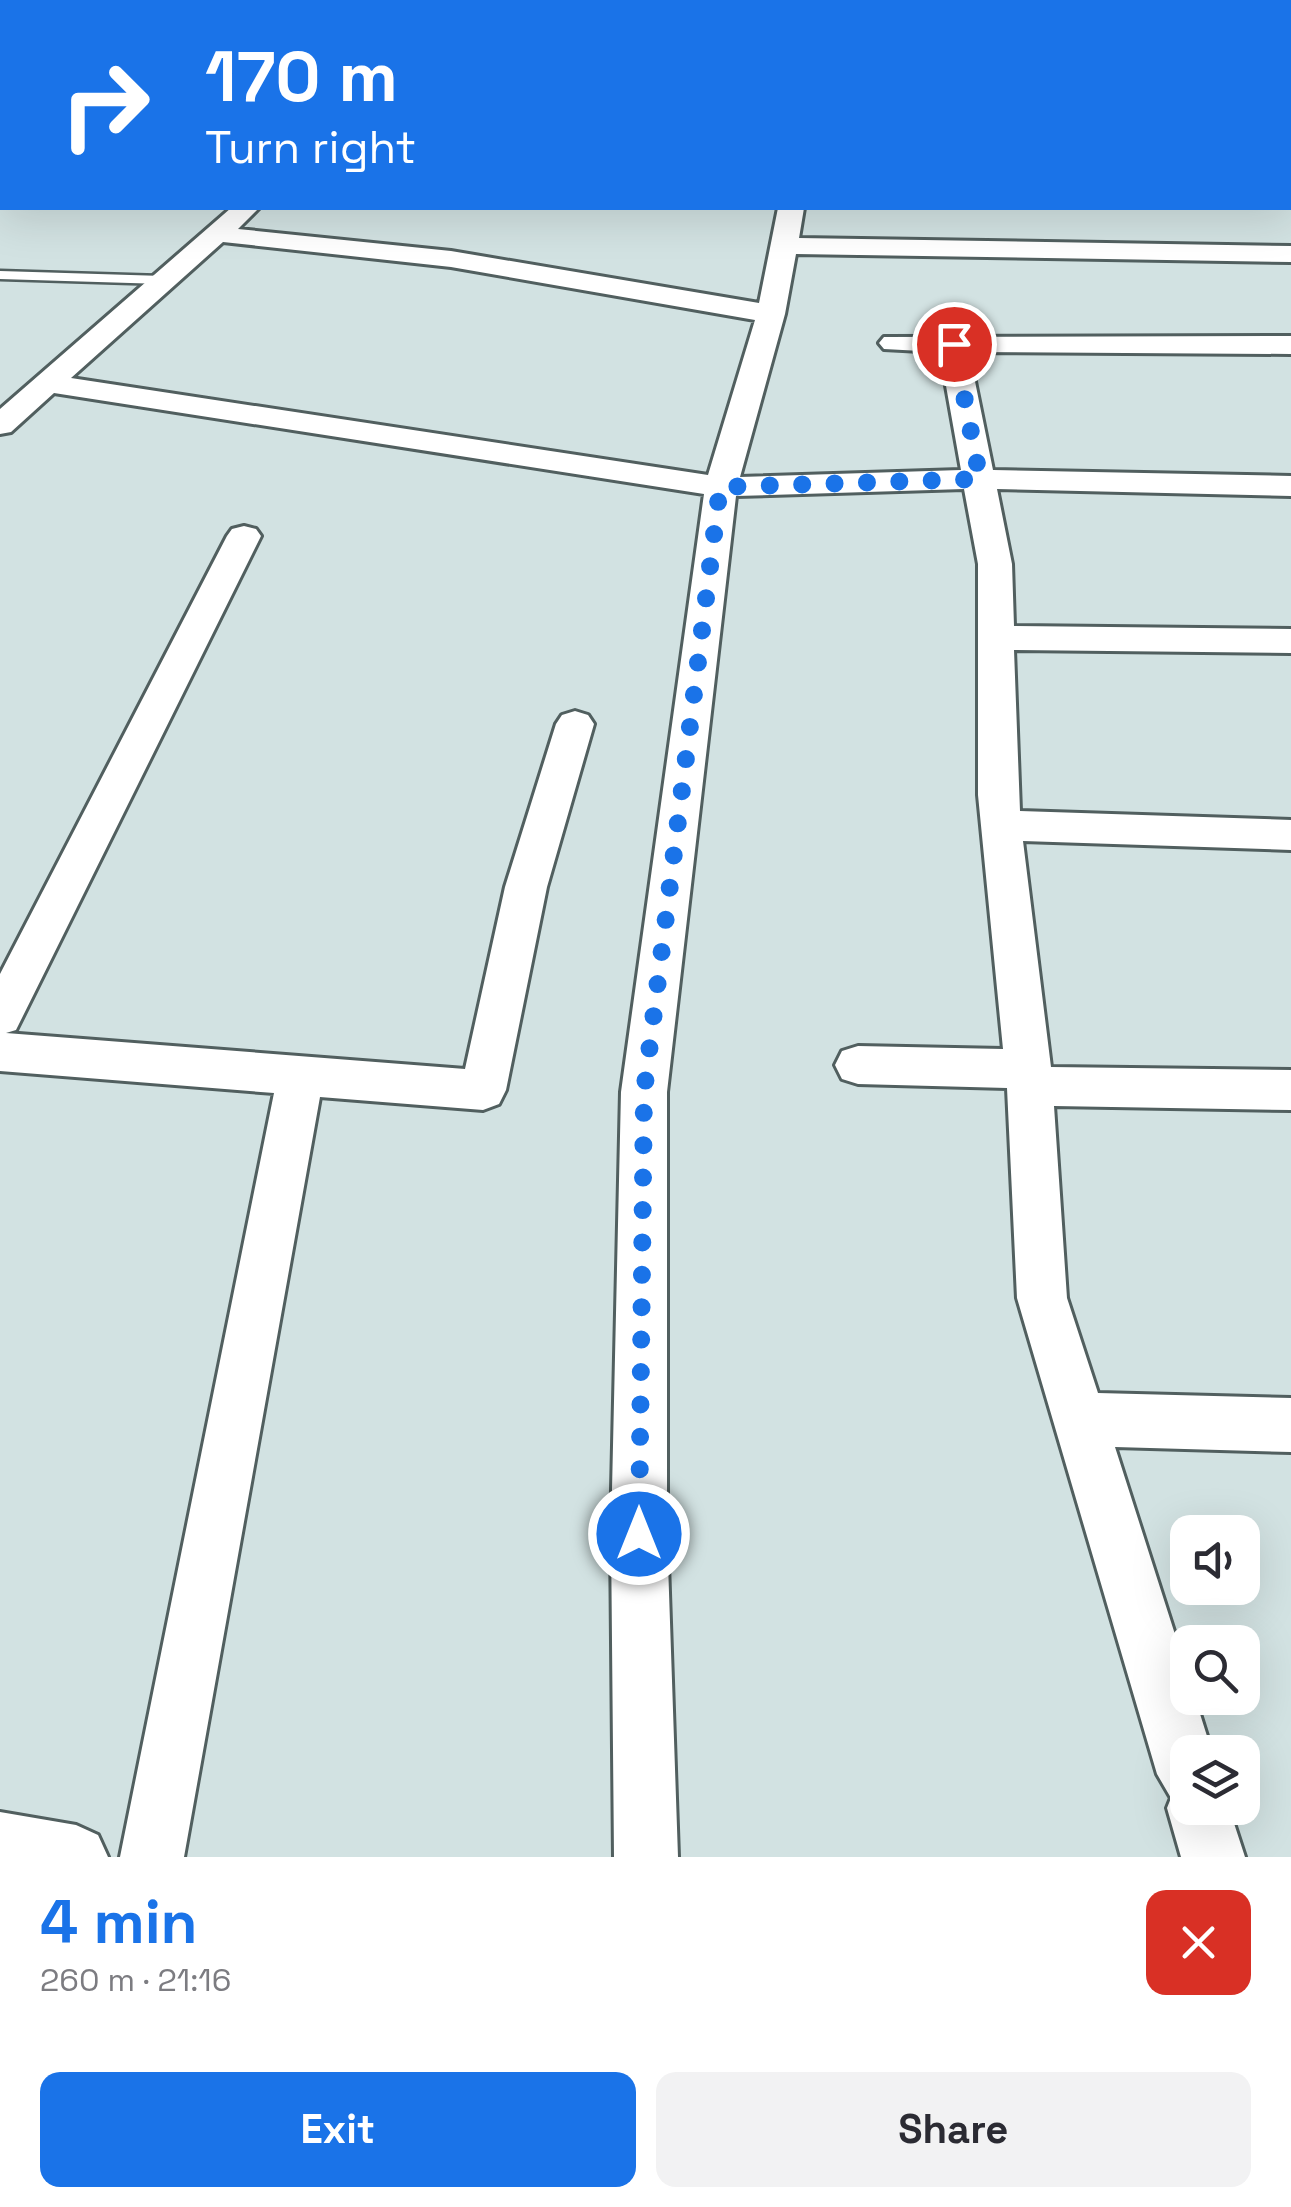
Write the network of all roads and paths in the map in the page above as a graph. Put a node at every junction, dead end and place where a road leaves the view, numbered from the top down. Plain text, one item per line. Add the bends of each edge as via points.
1 (244, 210) edge
2 (787, 227) edge
3 (217, 233) junction
4 (1291, 254) edge
5 (0, 274) edge
6 (163, 280) junction
7 (771, 314) junction
8 (894, 344) dead end
9 (954, 344) junction
10 (1291, 345) edge
11 (48, 383) junction
12 (2, 422) edge
13 (980, 479) junction
14 (1291, 486) edge
15 (720, 487) junction
16 (244, 536) dead end
17 (997, 638) junction
18 (1291, 640) edge
19 (575, 724) dead end
20 (1000, 826) junction
21 (1291, 836) edge
22 (0, 1018) edge
23 (0, 1052) edge
24 (858, 1065) dead end
25 (301, 1075) junction
26 (1028, 1078) junction
27 (1291, 1090) edge
28 (1079, 1419) junction
29 (1291, 1425) edge
30 (1176, 1735) edge
31 (1203, 1825) edge
32 (0, 1844) edge
33 (76, 1857) edge
34 (152, 1857) edge
35 (646, 1857) edge
36 (1213, 1857) edge

1 - 3 street
2 - 4 street
2 - 7 street
3 - 6 street
3 - 7 street via 451,259
5 - 6 lane
6 - 11 street
7 - 15 street
8 - 9 street
9 - 10 street
9 - 13 street
11 - 12 street
11 - 15 street
13 - 14 street
13 - 15 street
13 - 17 street via 995,564
15 - 35 street via 644,1092 639,1534
16 - 22 street
17 - 18 street
17 - 20 street
19 - 25 street via 526,886 484,1090
20 - 21 street
20 - 26 street
23 - 25 street
24 - 26 street
25 - 34 street
26 - 27 street
26 - 28 street via 1042,1298
28 - 29 street
28 - 30 street
31 - 36 street
32 - 33 street

